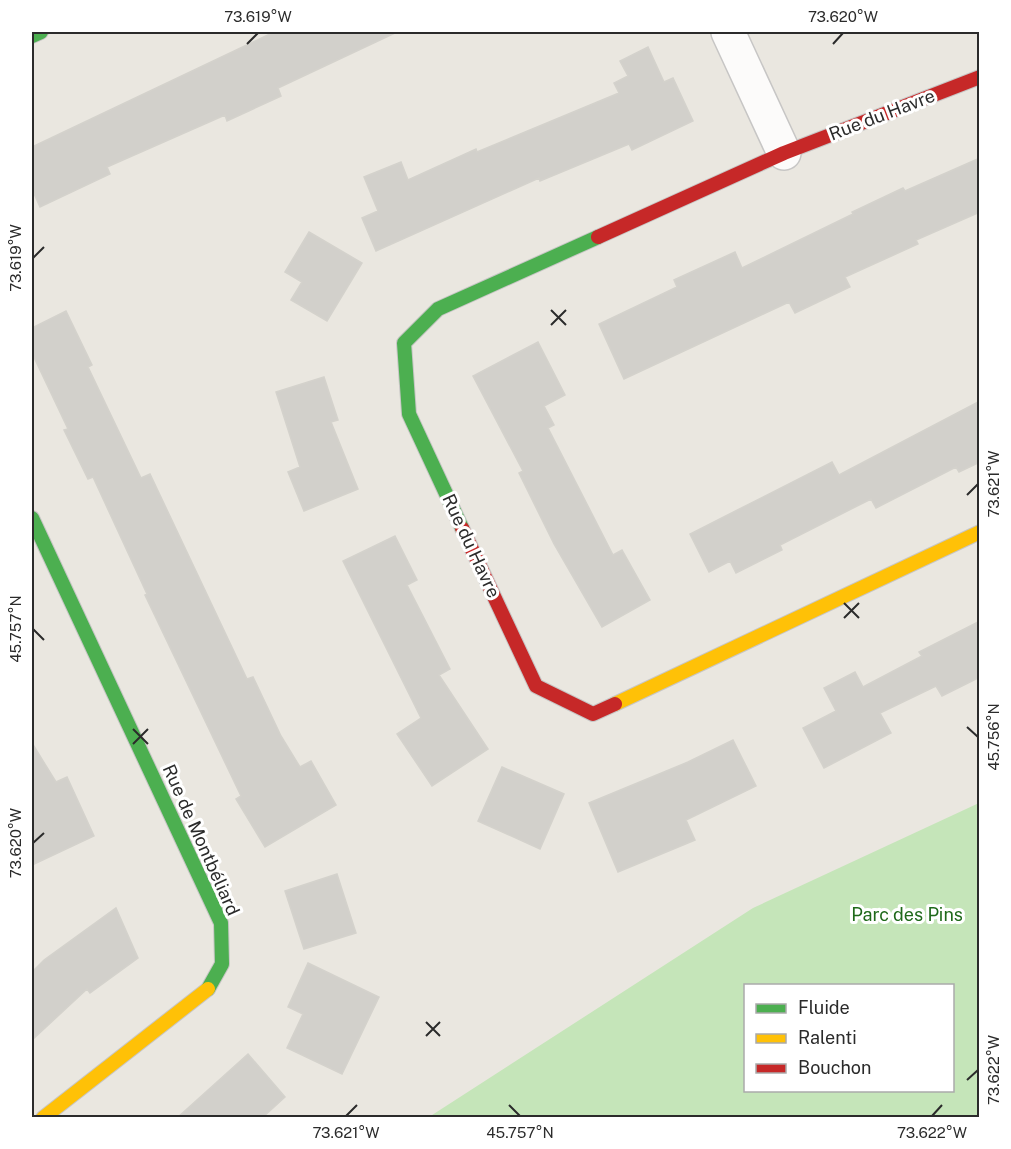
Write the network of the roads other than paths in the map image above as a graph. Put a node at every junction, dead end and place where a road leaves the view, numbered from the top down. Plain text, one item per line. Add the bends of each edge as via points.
1 (41, 32) edge
2 (728, 32) edge
3 (32, 36) edge
4 (980, 76) edge
5 (784, 153) junction
6 (32, 518) edge
7 (980, 532) edge
8 (43, 1118) edge

1 - 3 street
2 - 5 street
4 - 5 street, Rue du Havre
5 - 7 street, Rue du Havre via 438,309 404,343 408,414 536,686 593,714
6 - 8 street, Rue de Montbéliard via 222,923 222,964 208,989

